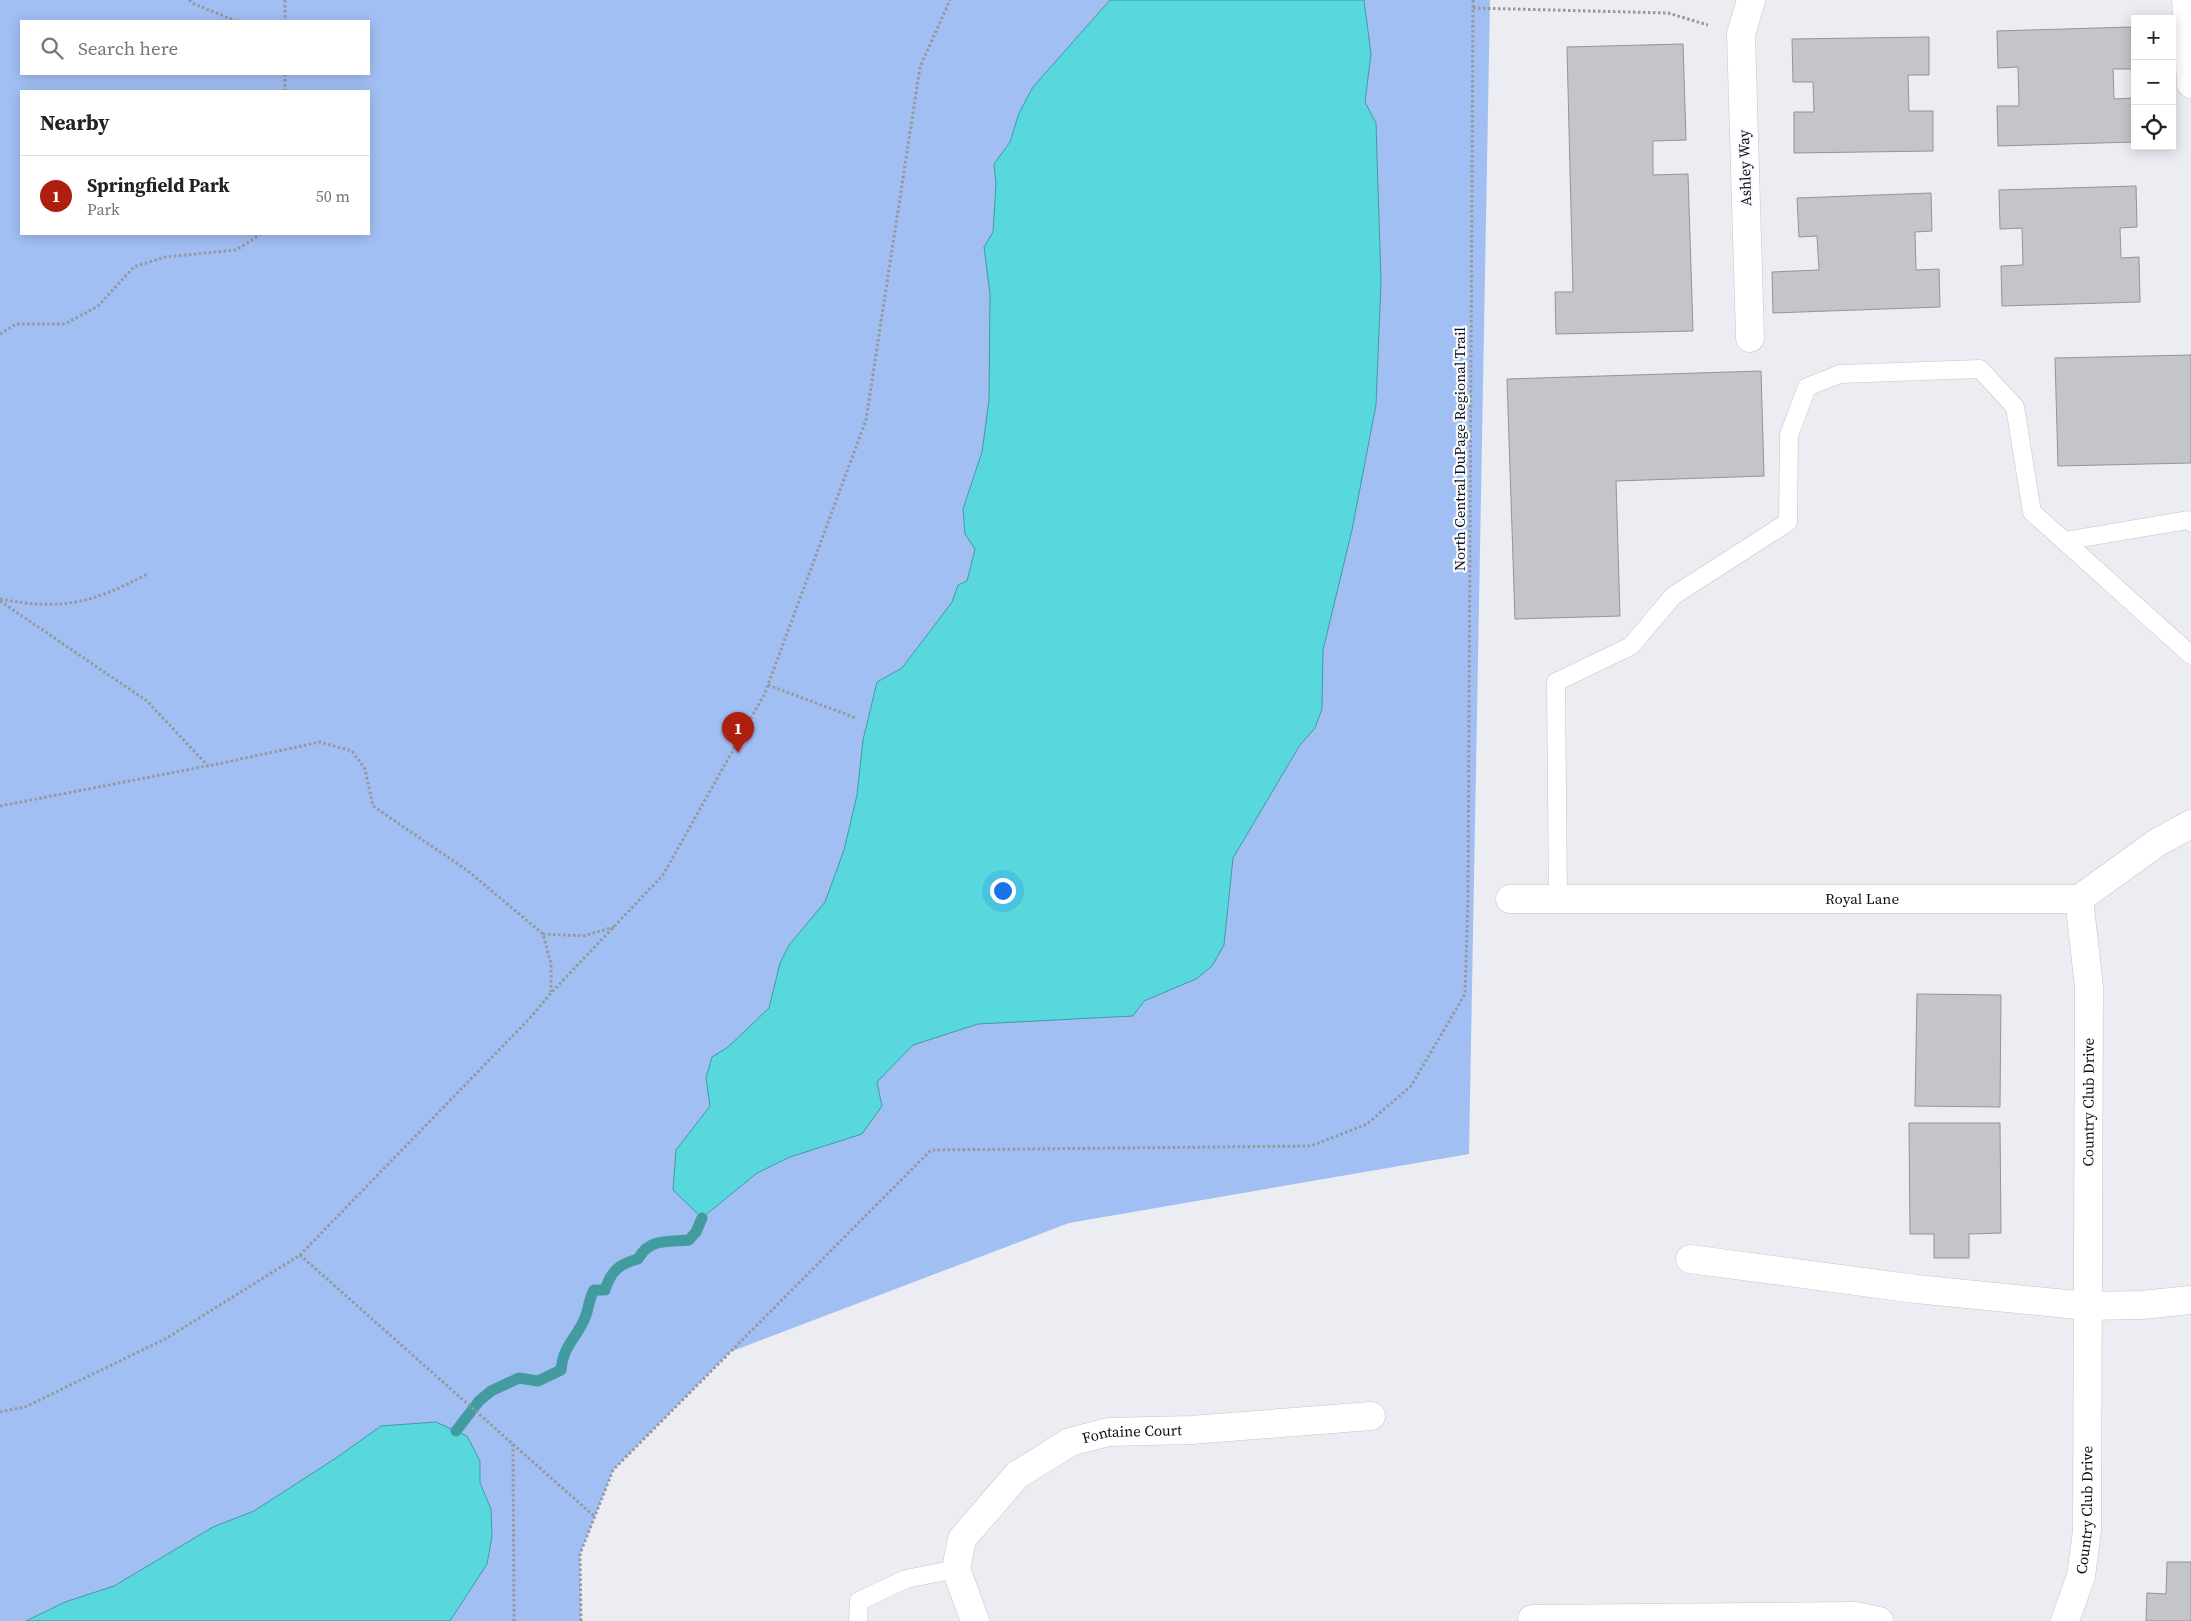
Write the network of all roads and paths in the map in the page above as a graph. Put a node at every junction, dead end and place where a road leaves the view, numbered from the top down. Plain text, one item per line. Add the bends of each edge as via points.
1 (188, 0) edge
2 (285, 0) edge
3 (950, 0) edge
4 (1473, 0) edge
5 (1751, 0) edge
6 (2186, 0) edge
7 (1473, 8) junction
8 (234, 20) edge
9 (285, 20) edge
10 (1741, 34) junction
11 (285, 75) edge
12 (2191, 84) edge
13 (285, 90) edge
14 (259, 235) edge
15 (0, 334) edge
16 (1750, 338) dead end
17 (2191, 522) edge
18 (2064, 541) junction
19 (149, 573) dead end
20 (0, 600) edge
21 (2191, 655) edge
22 (768, 685) junction
23 (856, 718) dead end
24 (208, 766) junction
25 (0, 806) edge
26 (2188, 830) edge
27 (1510, 899) dead end
28 (1558, 899) junction
29 (2079, 899) junction
30 (614, 927) junction
31 (543, 934) junction
32 (550, 993) junction
33 (300, 1256) junction
34 (1690, 1259) dead end
35 (2191, 1300) edge
36 (2088, 1306) junction
37 (0, 1412) edge
38 (1371, 1416) dead end
39 (513, 1444) junction
40 (595, 1517) junction
41 (956, 1569) junction
42 (1532, 1619) dead end
43 (514, 1621) edge
44 (581, 1621) edge
45 (858, 1621) edge
46 (975, 1621) edge
47 (1879, 1621) edge
48 (2065, 1621) edge

1 - 8 path
2 - 9 path
3 - 22 path via 920,67 866,420
4 - 7 path, North Central DuPage Regional Trail
5 - 10 street, Ashley Way
6 - 12 street
7 - 10 path via 1668,13
7 - 40 path, North Central DuPage Regional Trail via 1465,994 1410,1086 1367,1124 1311,1146 931,1150 613,1470
10 - 16 street, Ashley Way
11 - 13 path
14 - 15 path via 236,250 166,257 134,267 98,306 64,324 16,324
17 - 18 lane
18 - 21 lane
18 - 28 lane via 2032,512 2015,407 1980,369 1840,374 1807,387 1789,435 1788,522 1673,596 1631,646 1556,682
19 - 20 path via 118,590 59,606
20 - 24 path via 147,701
22 - 23 path
22 - 30 path via 663,875
24 - 25 path
24 - 31 path via 320,742 352,751 365,769 373,806 468,870
26 - 29 street via 2158,842
27 - 28 street, Royal Lane
28 - 29 street, Royal Lane
29 - 36 street, Country Club Drive via 2089,987
30 - 31 path via 583,936
30 - 32 path
31 - 32 path via 551,964
32 - 33 path via 530,1018
33 - 37 path via 167,1338 25,1407
33 - 39 path
34 - 36 street via 1916,1289
35 - 36 street via 2142,1306
36 - 48 street, Country Club Drive via 2087,1531 2081,1576
38 - 41 street, Fontaine Court via 1191,1430 1108,1432 1070,1442 1017,1475 962,1539
39 - 40 path
39 - 43 path
40 - 44 path, North Central DuPage Regional Trail via 580,1554
41 - 45 lane via 906,1579 859,1601
41 - 46 street
42 - 47 street via 1855,1616

